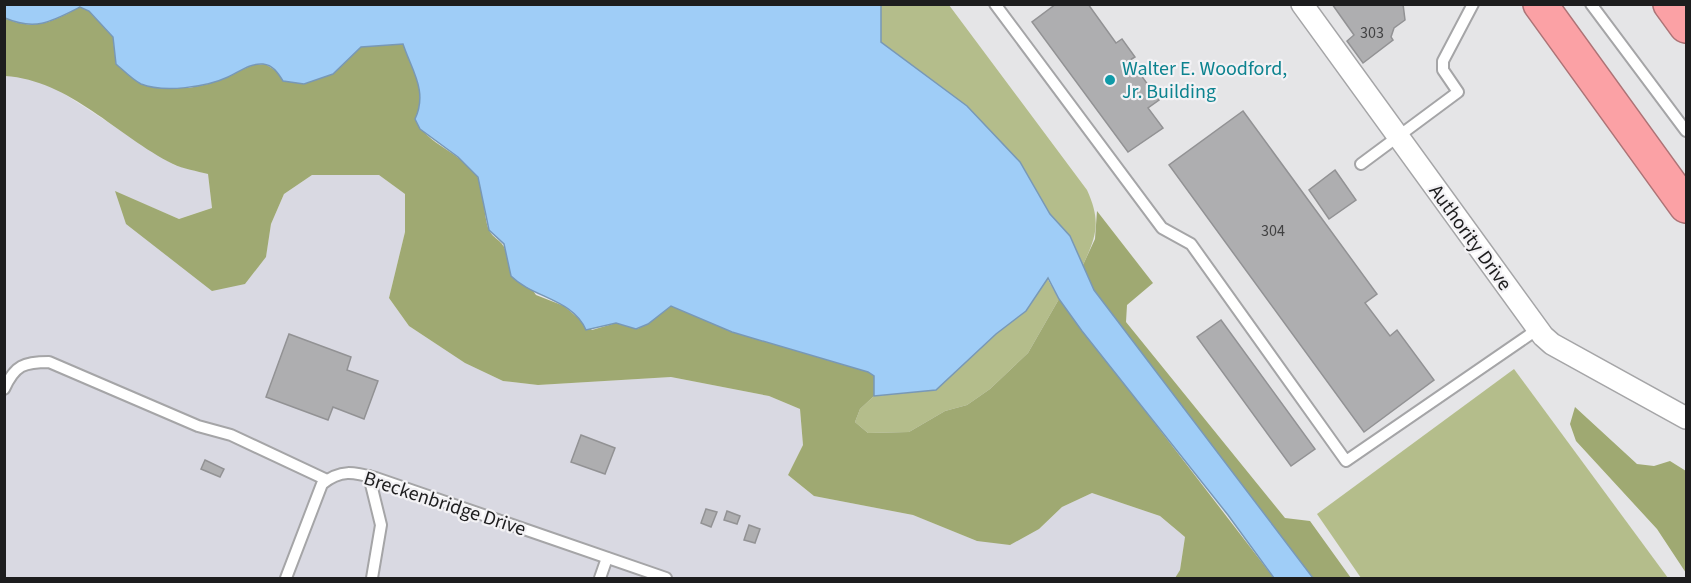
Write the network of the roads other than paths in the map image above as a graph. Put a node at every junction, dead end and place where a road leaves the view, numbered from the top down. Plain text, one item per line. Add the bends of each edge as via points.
1 (995, 4) edge
2 (1302, 4) edge
3 (1473, 4) edge
4 (1540, 4) edge
5 (1591, 4) edge
6 (1670, 4) edge
7 (1686, 26) edge
8 (1686, 131) edge
9 (1398, 136) junction
10 (1361, 164) dead end
11 (1686, 206) edge
12 (1538, 329) junction
13 (4, 389) edge
14 (1686, 418) edge
15 (369, 476) junction
16 (327, 480) junction
17 (607, 558) junction
18 (286, 579) edge
19 (372, 579) edge
20 (600, 579) edge
21 (666, 579) edge

1 - 12 lane via 1162,228 1191,244 1346,461
2 - 9 street, Authority Drive
3 - 9 lane via 1443,62 1443,70 1458,92
4 - 11 highway
5 - 8 lane
6 - 7 highway
9 - 10 lane
9 - 12 street, Authority Drive
12 - 14 street, Authority Drive via 1552,344
13 - 16 lane via 11,373 28,362 49,362 198,426 231,435
15 - 16 lane, Breckenbridge Drive via 351,472 335,474
15 - 17 lane, Breckenbridge Drive
15 - 19 lane via 381,525
16 - 18 lane via 322,484
17 - 20 lane
17 - 21 lane, Breckenbridge Drive

